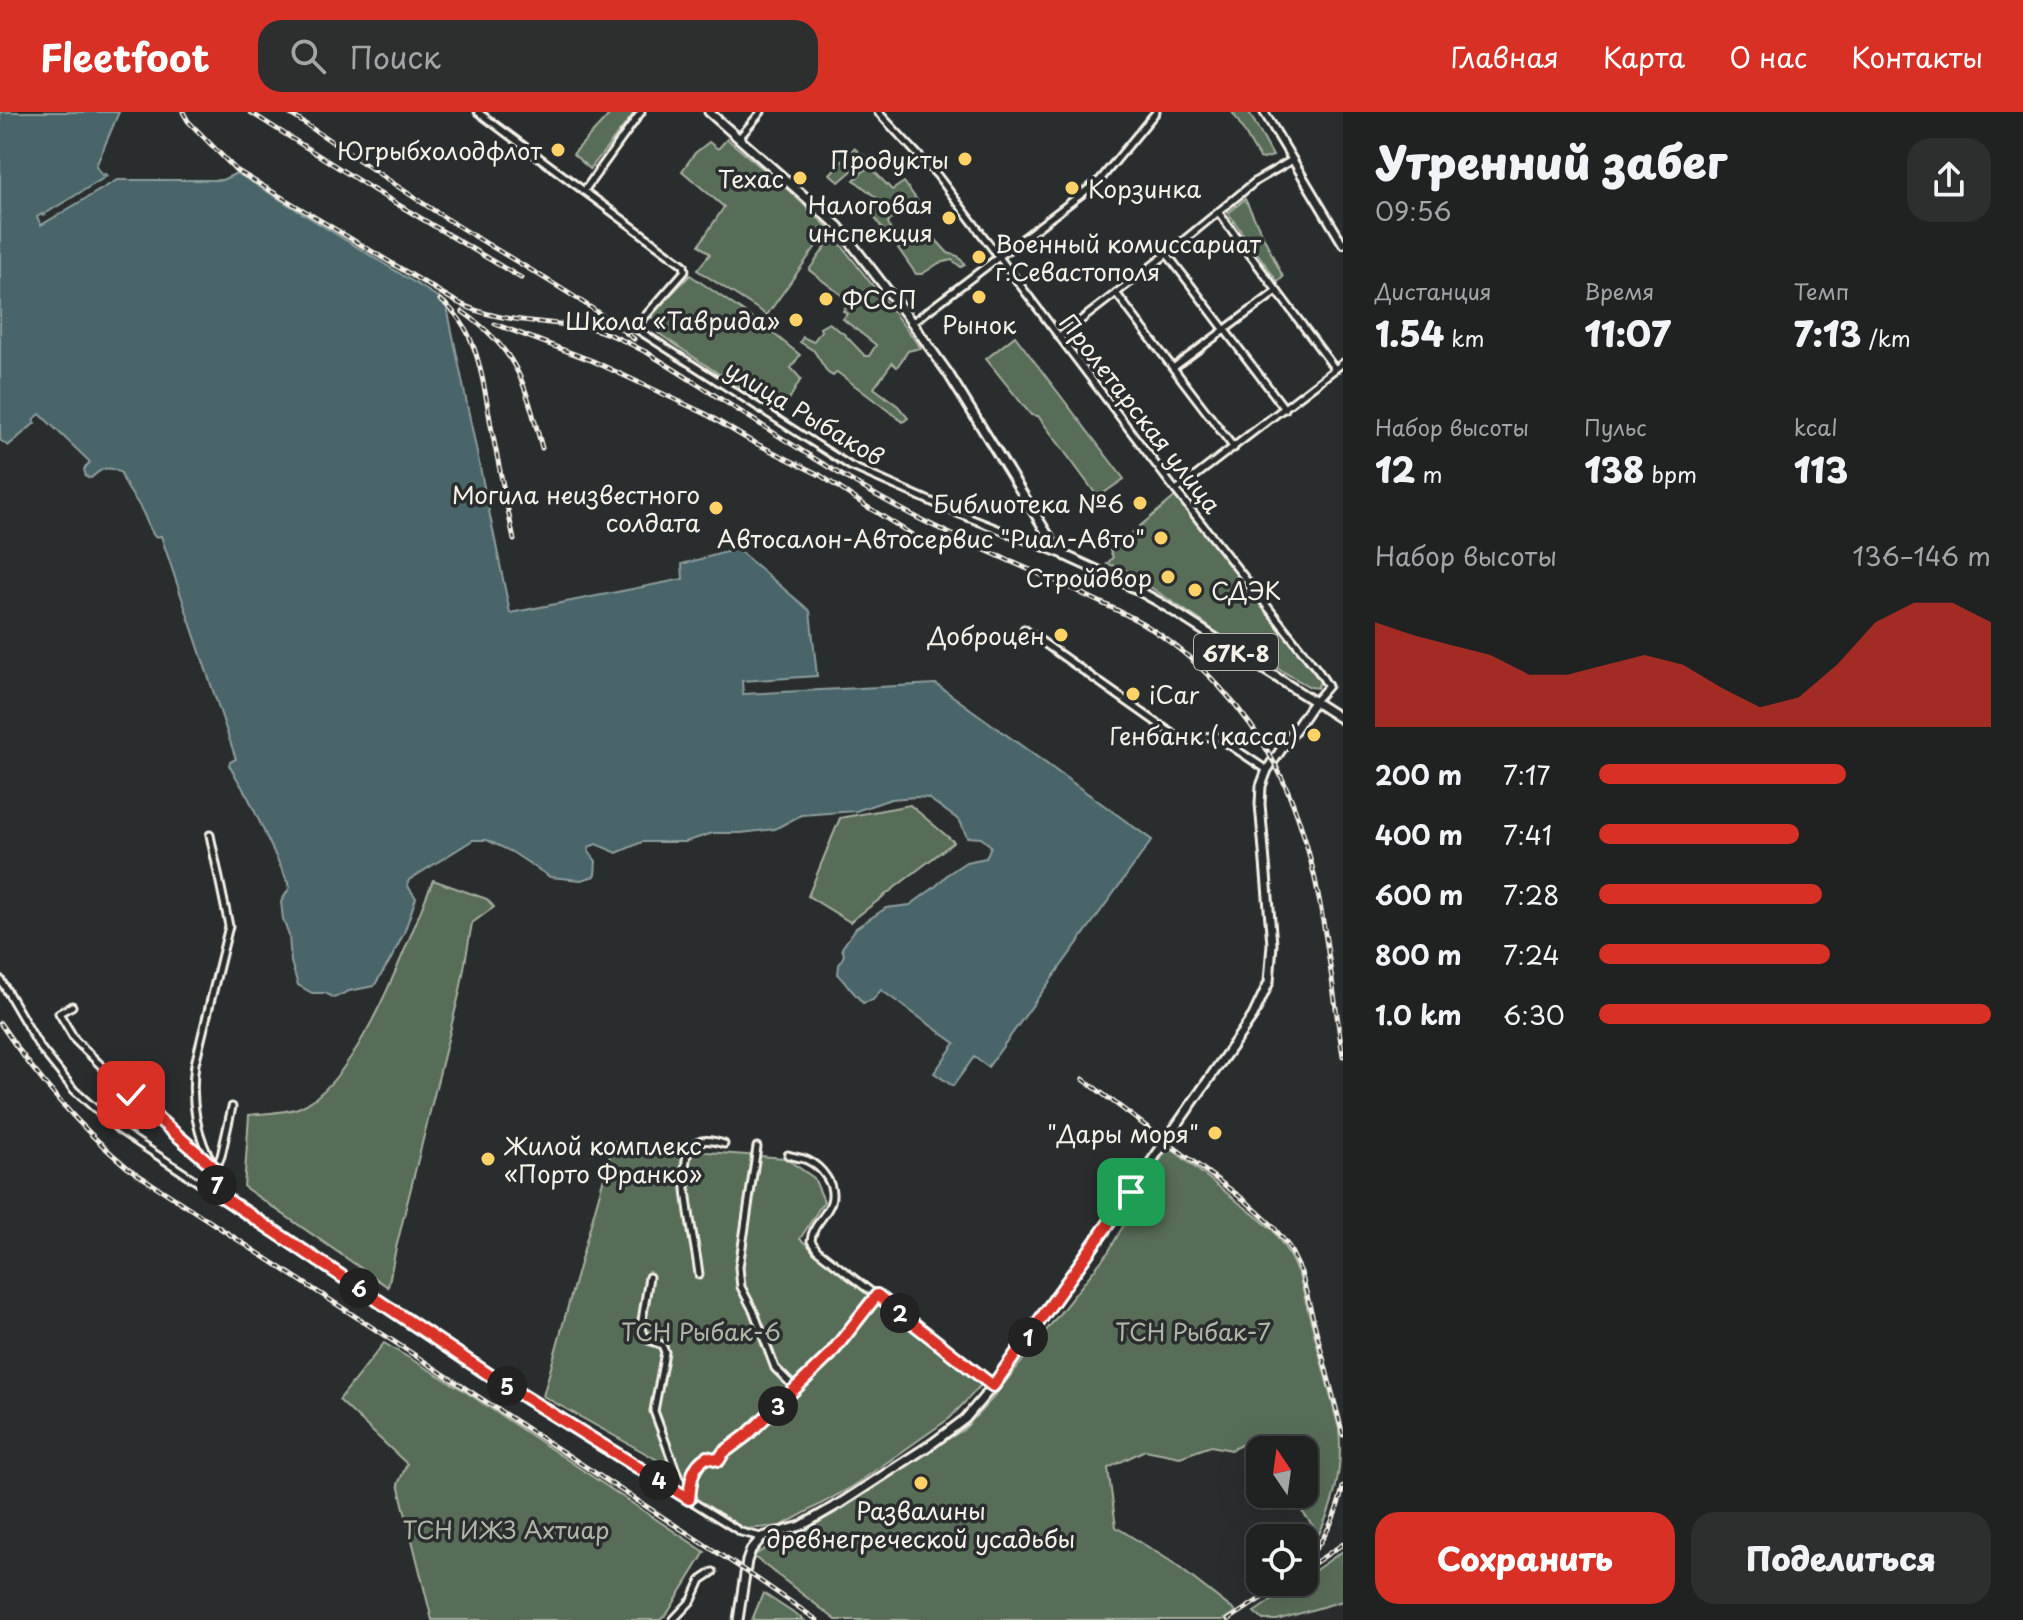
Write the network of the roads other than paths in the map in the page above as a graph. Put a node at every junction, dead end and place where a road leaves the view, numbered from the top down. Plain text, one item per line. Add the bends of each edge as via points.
1 (478, 112) edge
2 (641, 112) edge
3 (709, 112) edge
4 (761, 112) edge
5 (878, 112) edge
6 (1156, 112) edge
7 (1264, 112) edge
8 (739, 138) junction
9 (1292, 160) junction
10 (584, 191) junction
11 (1219, 213) junction
12 (1343, 244) edge
13 (1167, 254) junction
14 (999, 258) junction
15 (1277, 291) junction
16 (1116, 293) junction
17 (912, 323) junction
18 (1224, 331) junction
19 (1059, 337) junction
20 (1343, 363) edge
21 (1173, 368) junction
22 (1335, 369) junction
23 (1285, 409) junction
24 (1234, 448) junction
25 (1176, 491) junction
26 (1066, 556) junction
27 (1024, 629) dead end
28 (1314, 702) junction
29 (1343, 720) edge
30 (1267, 770) junction
31 (210, 835) dead end
32 (0, 979) edge
33 (72, 1006) dead end
34 (232, 1107) dead end
35 (724, 1144) dead end
36 (757, 1147) dead end
37 (788, 1155) dead end
38 (216, 1169) junction
39 (217, 1193) junction
40 (699, 1275) dead end
41 (649, 1277) dead end
42 (877, 1295) junction
43 (993, 1386) junction
44 (796, 1389) junction
45 (689, 1499) junction
46 (762, 1537) junction
47 (713, 1572) dead end
48 (675, 1619) edge
49 (738, 1620) edge

1 - 10 street
2 - 10 street
3 - 8 main road
4 - 8 street
5 - 14 street, Пролетарская улица via 937,175
6 - 14 street via 1100,180
7 - 9 street
8 - 17 main road via 838,226
9 - 11 street via 1256,181
9 - 12 street
10 - 26 street, улица Рыбаков via 684,265 685,271 635,328 850,466
11 - 13 street
11 - 15 street
13 - 16 street
13 - 18 street
14 - 17 street
14 - 19 street, Пролетарская улица
15 - 18 street
15 - 22 street
16 - 19 street
16 - 21 street
17 - 26 main road
18 - 21 street
18 - 23 street
19 - 25 street, Пролетарская улица
20 - 22 street
21 - 24 street
22 - 23 street
23 - 24 street
24 - 25 street
25 - 28 street, Пролетарская улица via 1319,672 1328,686
26 - 28 main road, 67К-8 via 1159,602
27 - 30 street via 1180,739 1216,736
28 - 29 main road, 67К-8
28 - 30 main road
30 - 43 main road via 1260,804 1272,944 1269,982 1232,1048
31 - 38 street via 229,926 193,1083 194,1114
32 - 39 street via 39,1046 74,1090 119,1130
33 - 38 street via 59,1013 75,1040
34 - 38 street
35 - 40 street via 700,1142 685,1161
36 - 44 street via 739,1267 741,1287 775,1368
37 - 42 street via 821,1169 832,1189 831,1203 811,1232 811,1241
38 - 39 street
39 - 45 street via 491,1376
41 - 45 street via 641,1327 646,1339 662,1345 665,1352 654,1411
42 - 43 street
42 - 44 street
43 - 46 main road via 965,1419 933,1443 801,1526
44 - 45 street via 719,1460 707,1457 698,1462
45 - 46 street via 741,1532
46 - 49 main road via 747,1561
47 - 48 street via 701,1580

